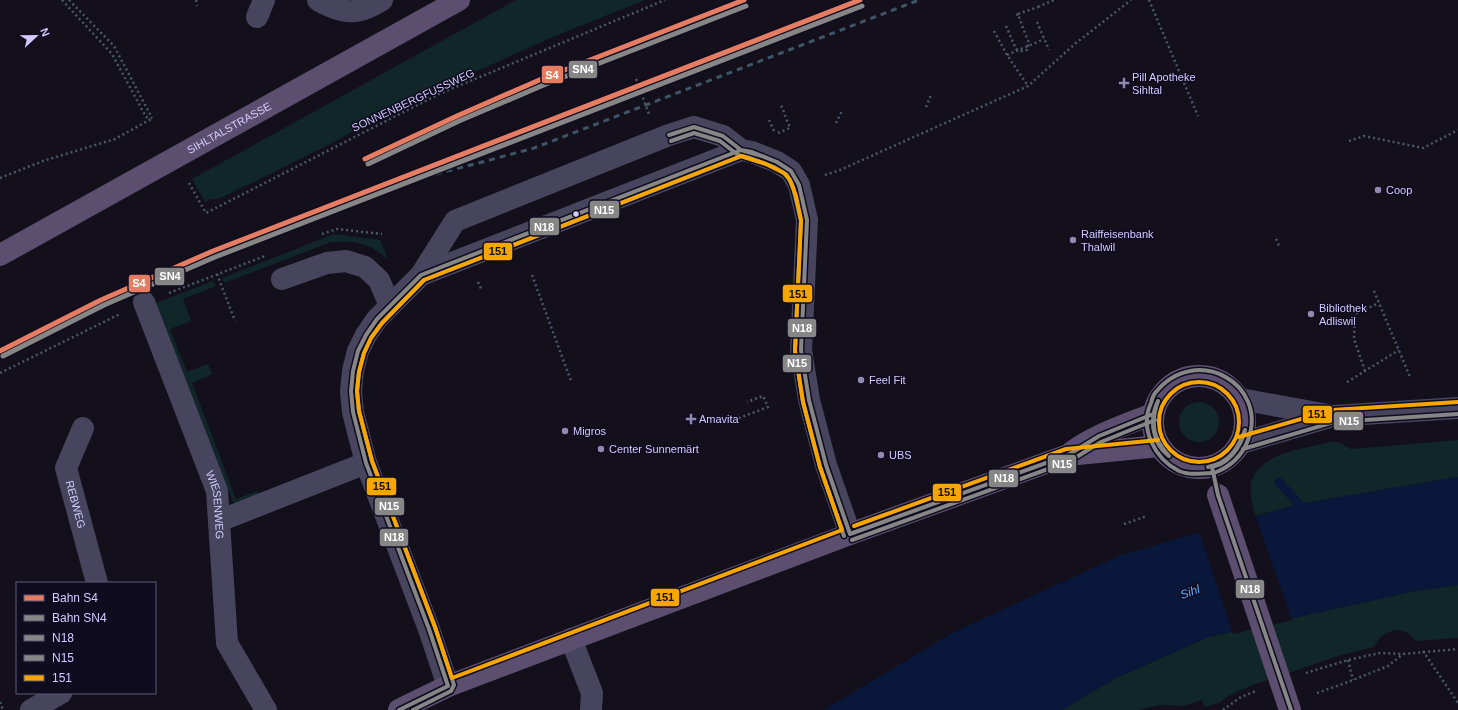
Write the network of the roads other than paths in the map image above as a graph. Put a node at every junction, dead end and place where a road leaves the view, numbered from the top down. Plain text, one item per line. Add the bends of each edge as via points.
1 (318, 0) edge
2 (382, 0) edge
3 (459, 0) edge
4 (741, 150) junction
5 (0, 255) edge
6 (421, 275) junction
7 (282, 279) dead end
8 (144, 302) road end
9 (390, 306) junction
10 (1240, 399) junction
11 (1458, 408) edge
12 (1153, 414) junction
13 (1333, 416) junction
14 (83, 428) dead end
15 (1241, 442) junction
16 (1159, 446) junction
17 (1068, 455) junction
18 (366, 463) junction
19 (1212, 467) junction
20 (219, 521) junction
21 (850, 534) junction
22 (97, 582) edge
23 (571, 639) junction
24 (448, 686) junction
25 (59, 694) edge
26 (594, 704) edge
27 (31, 710) edge
28 (266, 710) edge
29 (399, 710) edge
30 (1290, 710) edge

1 - 2 street via 342,11 368,8
3 - 5 main road, SIHLTALSTRASSE
4 - 6 street
4 - 6 street via 723,136 694,127 659,139 455,221
4 - 21 street via 777,162 791,171 799,185 807,220 801,350 809,400 826,465
6 - 9 street
7 - 9 street via 327,263 346,261 365,267 379,280
8 - 20 street, WIESENWEG via 217,491
9 - 18 street via 366,334 353,371 353,412
10 - 12 main road via 1224,382 1203,375 1192,376 1180,380 1166,390
10 - 13 street
10 - 15 main road via 1246,421
11 - 13 street
12 - 16 main road via 1154,431
12 - 17 main road via 1104,433
13 - 15 street
14 - 22 street, REBWEG via 66,468
15 - 19 main road via 1229,458
16 - 17 main road
16 - 19 main road via 1171,459 1186,467
17 - 21 main road
18 - 20 street
18 - 24 street
19 - 30 main road, bridge via 1218,495
20 - 28 street, WIESENWEG via 227,643
21 - 23 main road
23 - 24 main road
23 - 26 street
24 - 29 main road
25 - 27 street

